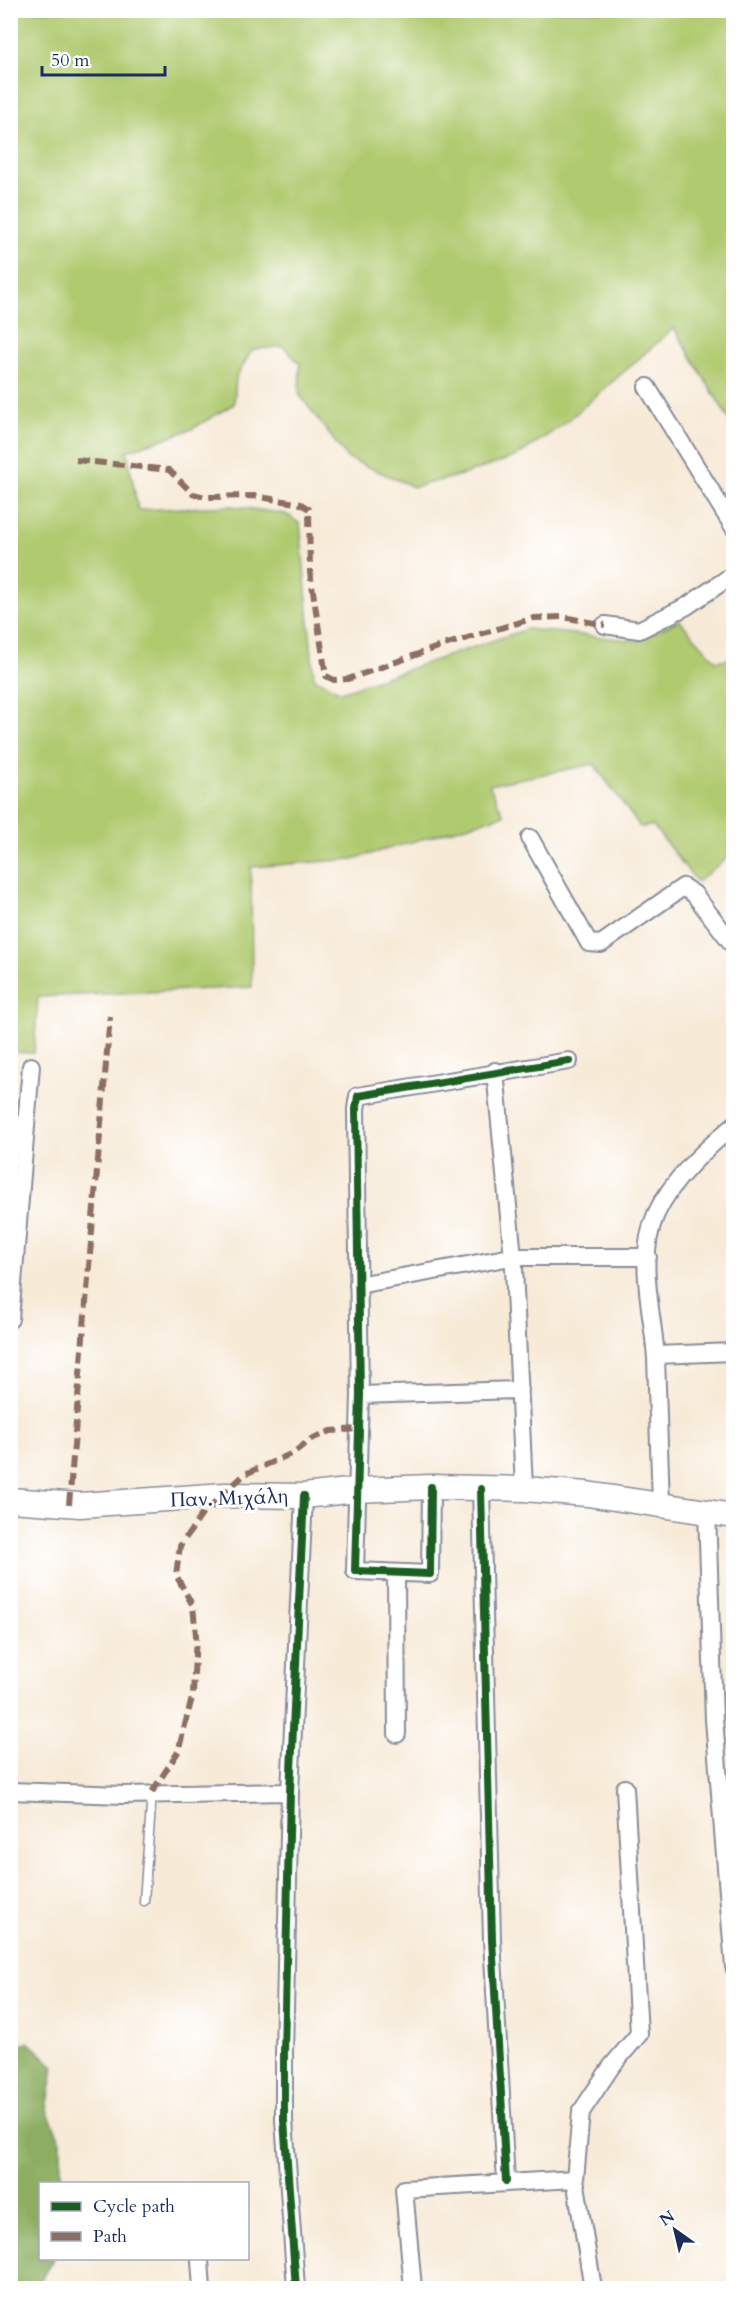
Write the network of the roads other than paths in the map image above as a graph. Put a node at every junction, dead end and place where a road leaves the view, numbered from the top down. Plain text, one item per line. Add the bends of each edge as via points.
1 (647, 387) dead end
2 (734, 528) edge
3 (734, 574) edge
4 (605, 625) dead end
5 (530, 838) dead end
6 (734, 946) edge
7 (569, 1061) dead end
8 (31, 1066) dead end
9 (495, 1071) junction
10 (734, 1125) edge
11 (511, 1257) junction
12 (648, 1257) junction
13 (358, 1285) junction
14 (10, 1319) edge
15 (734, 1352) edge
16 (656, 1355) junction
17 (520, 1390) junction
18 (360, 1395) junction
19 (431, 1487) junction
20 (481, 1489) junction
21 (524, 1489) junction
22 (356, 1490) junction
23 (304, 1496) junction
24 (10, 1500) edge
25 (661, 1504) junction
26 (707, 1511) junction
27 (734, 1516) edge
28 (396, 1573) junction
29 (397, 1734) dead end
30 (625, 1788) dead end
31 (10, 1791) edge
32 (152, 1792) junction
33 (290, 1792) junction
34 (144, 1901) dead end
35 (734, 1967) edge
36 (575, 2179) junction
37 (506, 2181) junction
38 (200, 2261) dead end
39 (202, 2289) edge
40 (297, 2289) edge
41 (413, 2289) edge
42 (593, 2289) edge

1 - 2 street
3 - 4 street via 687,606 639,630
5 - 6 street via 589,943 601,944 683,887 694,894
7 - 9 street
8 - 14 street
9 - 11 street
9 - 13 street via 358,1096
10 - 12 street via 669,1192 655,1216
11 - 12 street
11 - 13 street
11 - 17 street
12 - 16 street
13 - 18 street
15 - 16 street
16 - 25 street
17 - 18 street
17 - 21 street
18 - 22 street
19 - 20 street, Παν. Μιχάλη
19 - 22 street, Παν. Μιχάλη
19 - 28 street via 430,1574
20 - 21 street, Παν. Μιχάλη
20 - 37 street via 492,1940
21 - 25 street, Παν. Μιχάλη
22 - 23 street, Παν. Μιχάλη
22 - 28 street via 355,1571
23 - 24 street, Παν. Μιχάλη via 225,1496 80,1505
23 - 33 street
25 - 26 street, Παν. Μιχάλη
26 - 27 street, Παν. Μιχάλη
26 - 35 street via 714,1719
28 - 29 street
30 - 36 street via 639,2034 581,2112
31 - 32 street via 123,1795
32 - 33 street
32 - 34 lane
33 - 40 street via 284,2120
36 - 37 street
36 - 42 street
37 - 41 street via 404,2189
38 - 39 street

